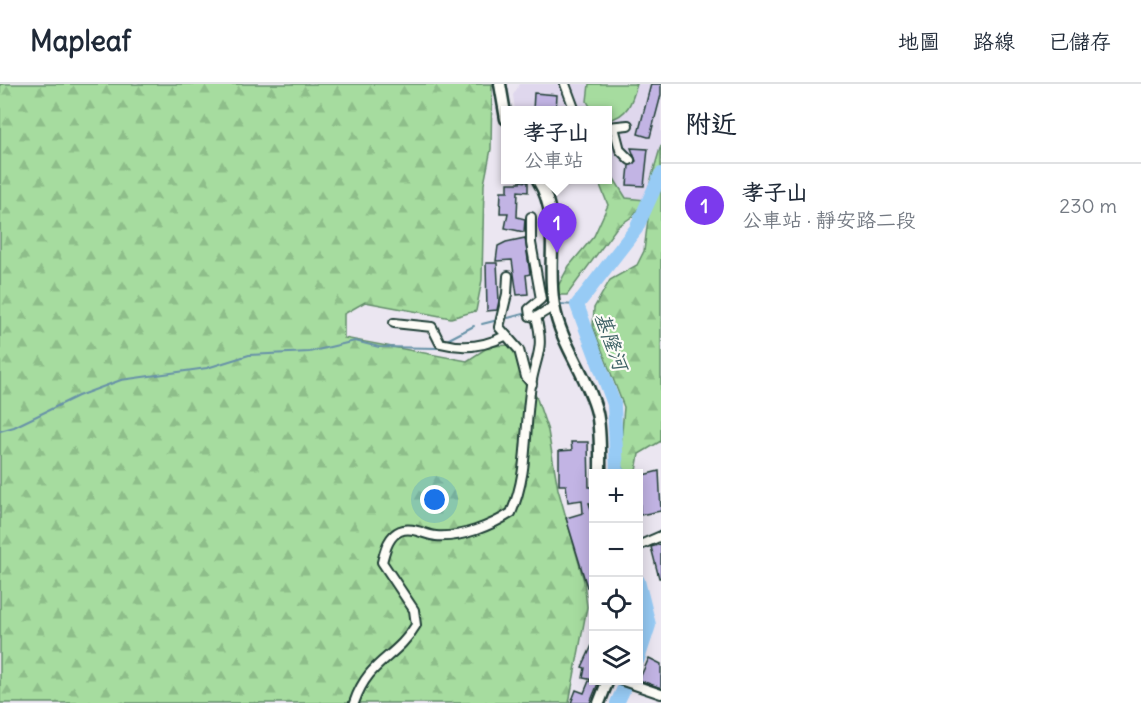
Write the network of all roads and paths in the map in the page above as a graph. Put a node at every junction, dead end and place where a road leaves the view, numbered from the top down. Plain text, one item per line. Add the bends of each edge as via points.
1 (501, 84) edge
2 (565, 84) edge
3 (504, 106) edge
4 (573, 106) edge
5 (628, 124) dead end
6 (612, 127) edge
7 (612, 130) edge
8 (630, 160) dead end
9 (540, 184) edge
10 (531, 218) dead end
11 (508, 276) dead end
12 (553, 303) junction
13 (536, 317) junction
14 (394, 323) dead end
15 (505, 336) junction
16 (532, 384) junction
17 (600, 469) edge
18 (657, 538) edge
19 (643, 544) edge
20 (606, 685) edge
21 (633, 685) edge
22 (661, 694) edge
23 (354, 703) edge
24 (599, 703) edge

1 - 3 main road
2 - 4 street
5 - 6 street
7 - 8 street via 620,150
9 - 12 main road via 551,214
10 - 13 street via 531,243 541,299 530,309 530,316
11 - 15 street via 500,327
12 - 13 street
12 - 17 main road via 597,414
13 - 16 street via 541,355
14 - 15 street via 432,327 440,343 456,347 492,343
15 - 16 street via 519,350 526,377
16 - 23 street via 520,494 511,513 476,530 437,536 416,530 400,531 387,543 382,562 414,610 416,624 406,641 363,680
18 - 19 street
20 - 24 main road
21 - 22 street

